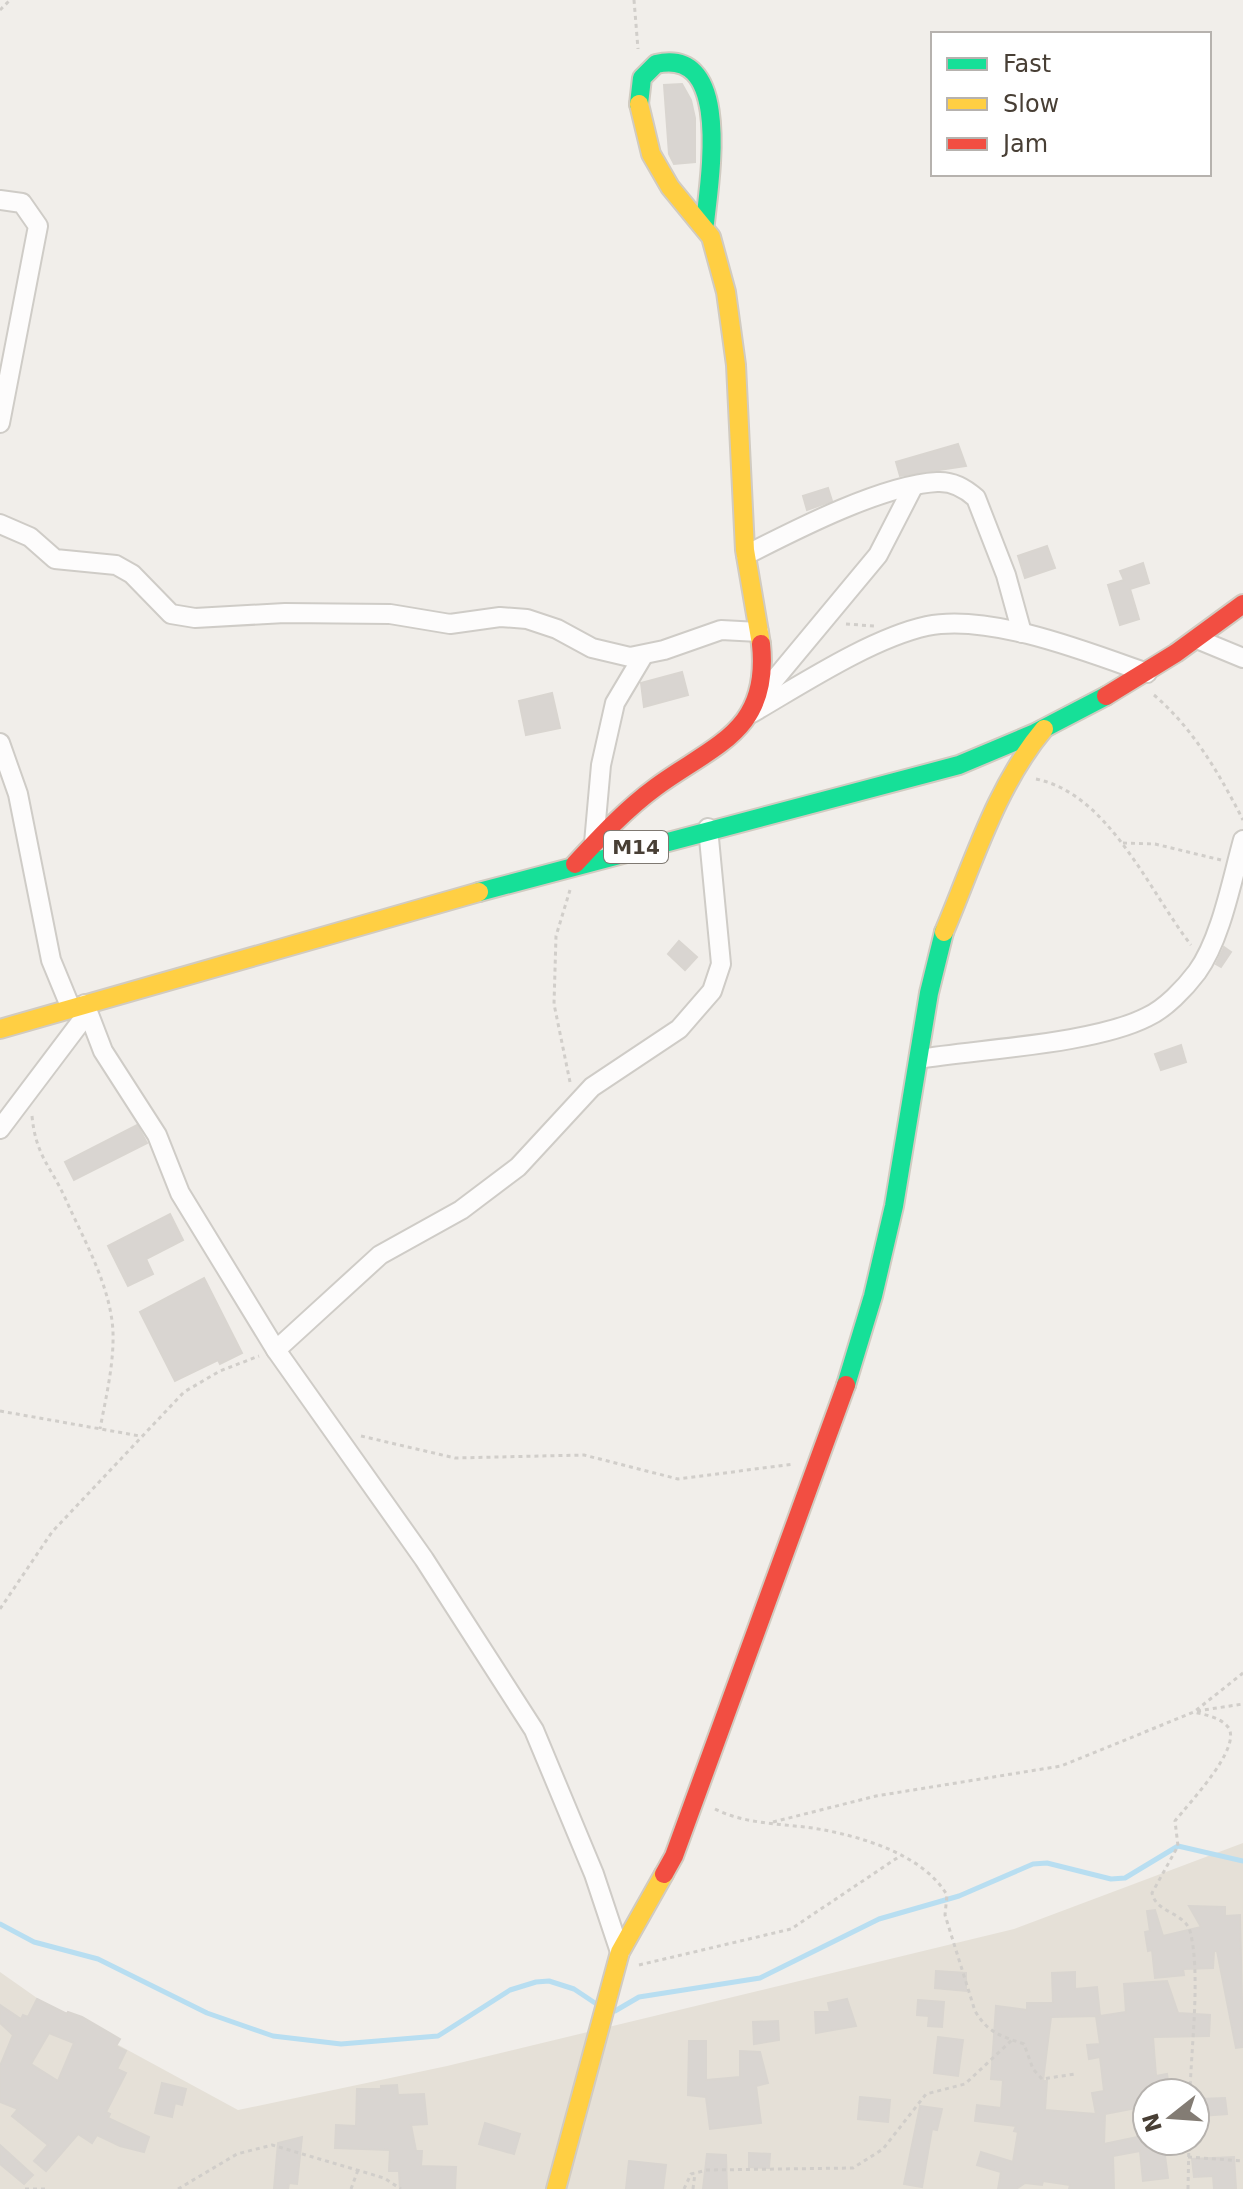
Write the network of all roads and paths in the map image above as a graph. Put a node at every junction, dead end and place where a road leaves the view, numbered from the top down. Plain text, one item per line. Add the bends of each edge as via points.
1 (10, 0) edge
2 (634, 0) edge
3 (0, 10) edge
4 (648, 70) junction
5 (0, 200) edge
6 (705, 223) junction
7 (0, 423) edge
8 (913, 487) junction
9 (0, 524) edge
10 (746, 555) junction
11 (1243, 604) edge
12 (759, 632) junction
13 (813, 632) junction
14 (903, 633) junction
15 (1022, 633) junction
16 (1197, 639) junction
17 (643, 656) junction
18 (1243, 658) edge
19 (1141, 677) junction
20 (756, 705) junction
21 (1044, 728) junction
22 (0, 743) edge
23 (1011, 776) junction
24 (1243, 820) edge
25 (708, 828) junction
26 (1243, 840) edge
27 (594, 843) junction
28 (1122, 843) junction
29 (1237, 862) junction
30 (575, 864) junction
31 (1203, 960) junction
32 (80, 1008) junction
33 (0, 1029) edge
34 (919, 1059) junction
35 (29, 1089) junction
36 (574, 1106) junction
37 (1, 1124) edge
38 (276, 1350) junction
39 (0, 1411) edge
40 (100, 1429) junction
41 (140, 1436) junction
42 (359, 1436) dead end
43 (818, 1461) junction
44 (0, 1609) edge
45 (1243, 1673) edge
46 (1243, 1704) edge
47 (1194, 1712) junction
48 (694, 1798) junction
49 (770, 1822) junction
50 (901, 1855) junction
51 (618, 1961) junction
52 (1012, 2040) junction
53 (1075, 2074) dead end
54 (1190, 2077) edge
55 (1188, 2157) joint
56 (1243, 2161) edge
57 (358, 2170) junction
58 (695, 2172) junction
59 (25, 2189) edge
60 (46, 2189) edge
61 (178, 2189) edge
62 (351, 2189) edge
63 (401, 2189) edge
64 (556, 2189) edge
65 (684, 2189) edge
66 (693, 2189) edge
67 (1188, 2189) edge

1 - 3 path
2 - 4 path via 634,40
4 - 6 street via 638,92 647,147 672,189
4 - 6 street via 670,62 689,68 708,100 711,160
5 - 7 street via 22,203 38,226
6 - 10 street via 726,293 739,387
8 - 10 street via 829,515
8 - 13 street via 878,555
8 - 15 street via 953,484 976,498
9 - 17 street via 30,537 55,559 116,565 171,614 205,619 390,614 450,624 527,619 592,648
10 - 12 street
11 - 16 street, M14
12 - 17 street via 721,630
12 - 20 street
13 - 14 path via 847,624
13 - 20 street
14 - 15 street via 947,623
14 - 20 street
15 - 19 street via 1071,646
16 - 18 street
16 - 19 street, M14
17 - 27 street via 615,703 601,765
19 - 21 street, M14
19 - 24 path via 1194,739
20 - 27 street via 716,747
21 - 23 street
21 - 25 street, M14 via 959,765
22 - 32 street via 18,794 51,960
23 - 28 path via 1060,787 1083,802
23 - 34 street via 942,936
25 - 30 street, M14
25 - 36 street via 718,977 700,1008 679,1029 592,1087
26 - 29 street
27 - 30 street
28 - 29 path via 1155,844
28 - 31 path
29 - 31 street
30 - 32 street, M14
30 - 36 path via 556,936 554,1004
31 - 34 street via 1197,972 1148,1017 1060,1039
32 - 33 street, M14
32 - 35 street
32 - 38 street via 157,1135 180,1193
34 - 43 street via 873,1296
35 - 37 street
35 - 40 path via 42,1161 65,1197 97,1269 111,1319
36 - 38 street via 518,1167 461,1210 392,1246
38 - 41 path via 220,1371 184,1392
38 - 51 street via 424,1559 534,1730 594,1874
39 - 40 path
40 - 41 path
41 - 44 path via 52,1532
42 - 43 path via 455,1458 584,1455 678,1479
43 - 48 street
45 - 47 path
46 - 47 path
47 - 49 path via 1061,1766 876,1796
47 - 54 path via 1227,1725 1230,1749 1175,1821 1178,1846 1152,1893 1156,1904 1184,1921 1190,1933
48 - 49 path via 737,1819
48 - 51 street via 674,1856
49 - 50 path via 824,1830
50 - 51 path via 791,1929
50 - 52 path via 945,1891 945,1915 975,2011 993,2034
51 - 64 street
52 - 53 path via 1024,2044 1042,2079
52 - 58 path via 965,2084 926,2094 883,2149 853,2168
55 - 56 path
55 - 67 path
57 - 61 path via 272,2145 237,2154
57 - 62 path
57 - 63 path
58 - 65 path
58 - 66 path
59 - 60 path

